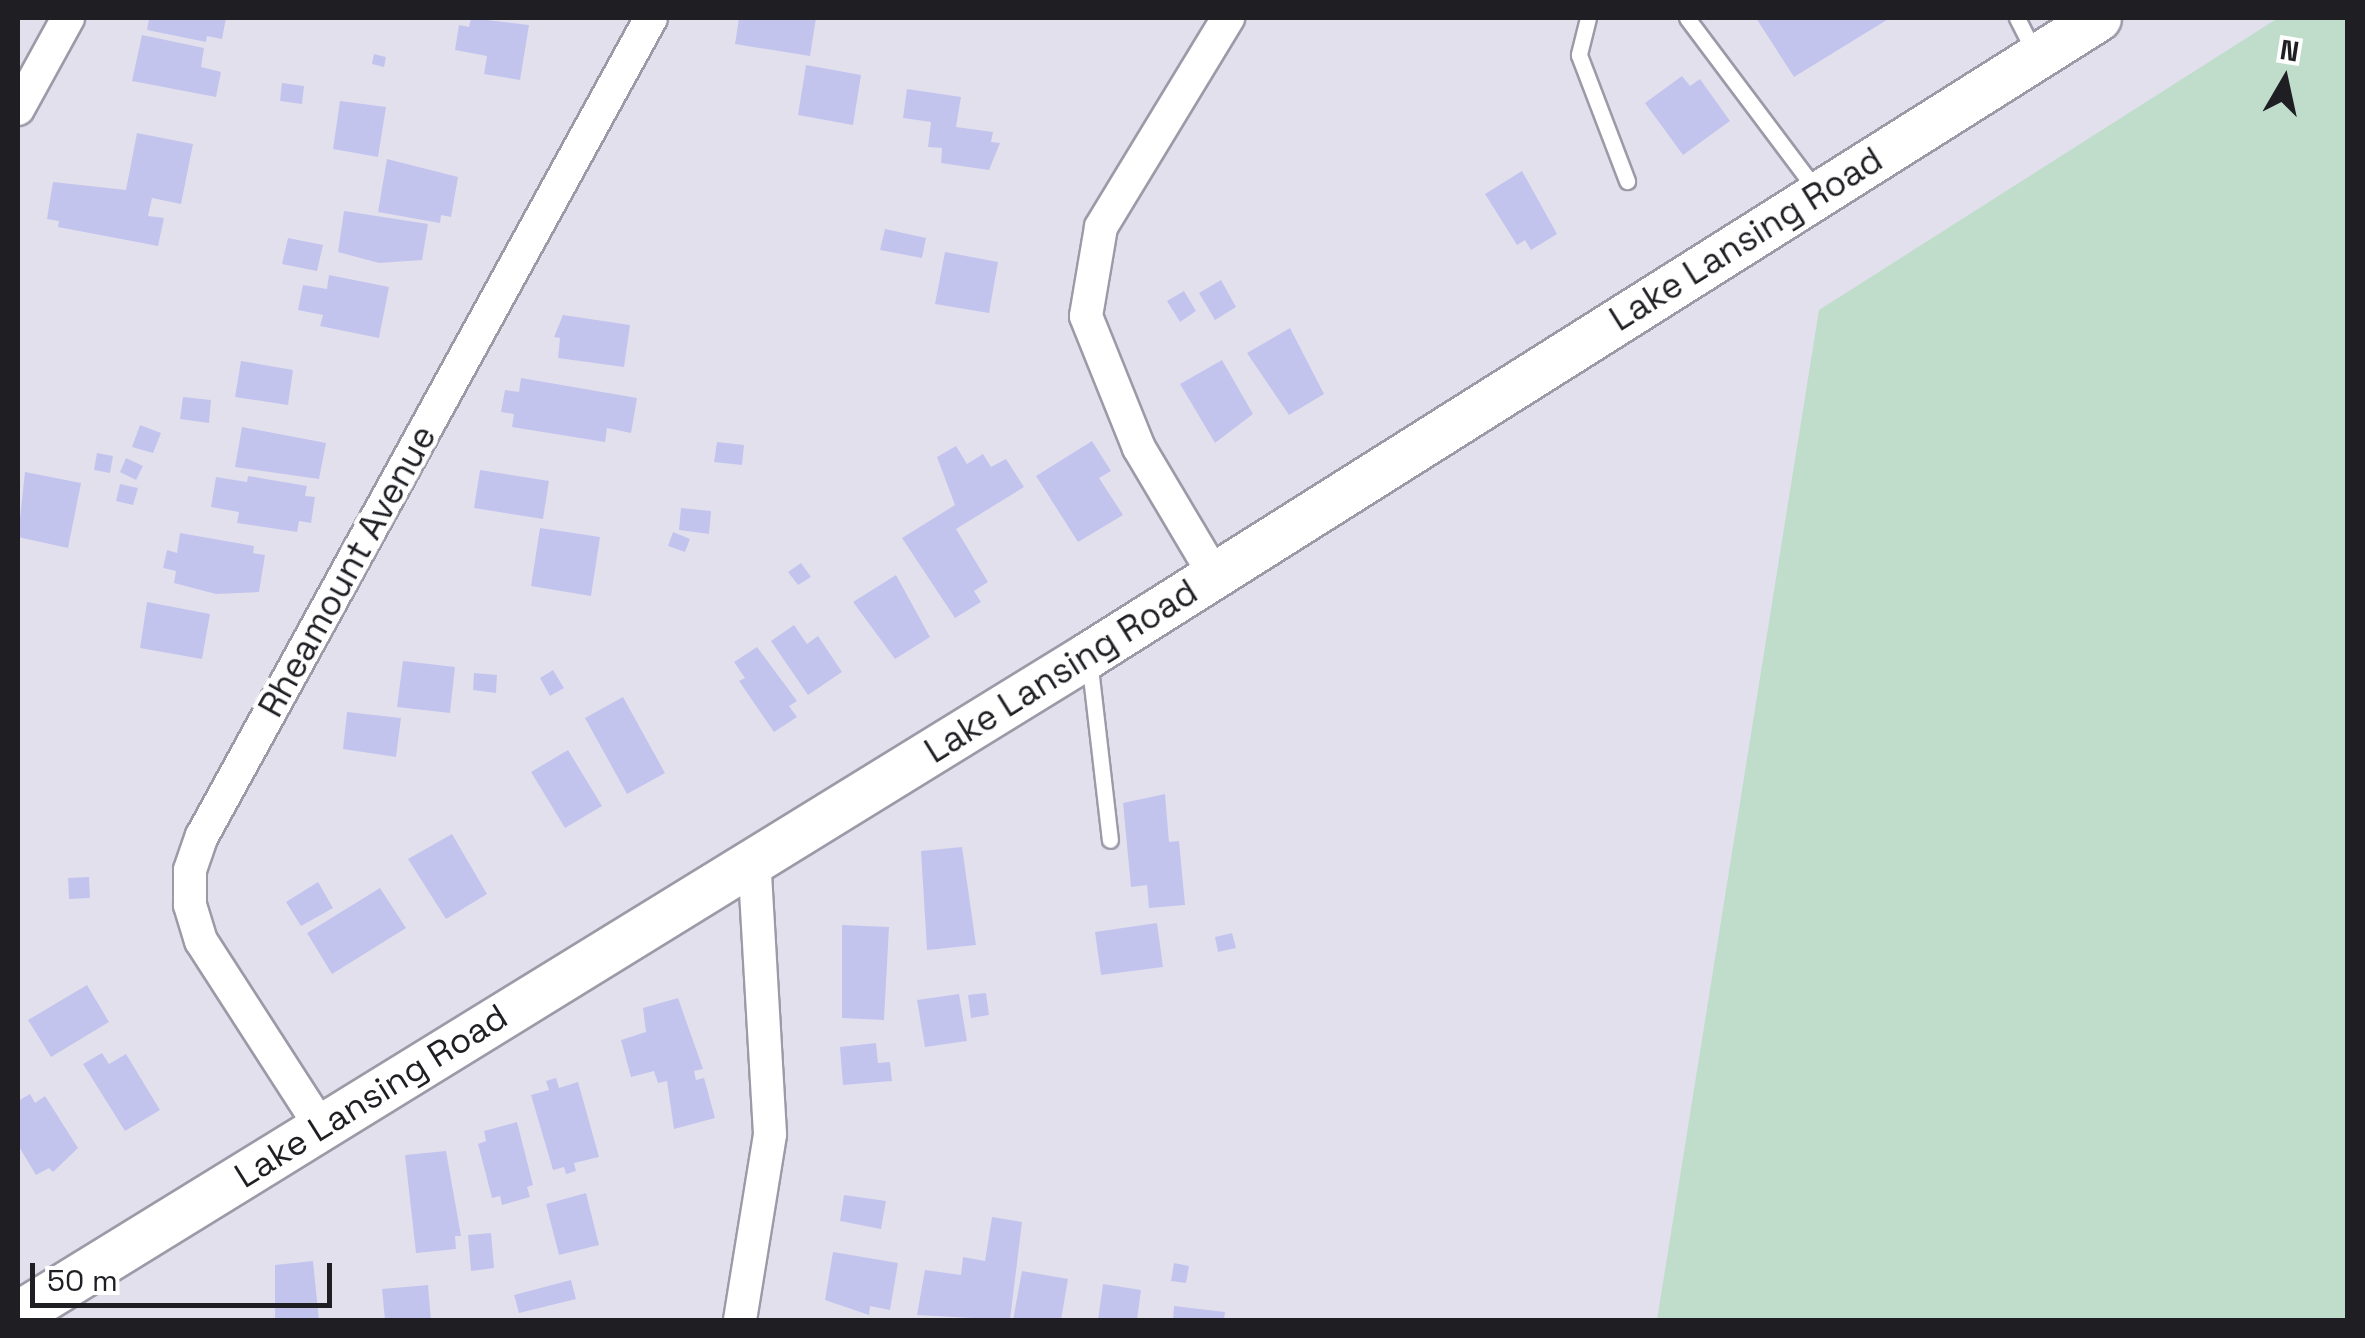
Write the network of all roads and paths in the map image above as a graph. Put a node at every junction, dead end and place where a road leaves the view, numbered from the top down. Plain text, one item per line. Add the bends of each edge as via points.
1 (68, 18) edge
2 (651, 18) edge
3 (1228, 18) edge
4 (1588, 18) edge
5 (1686, 18) edge
6 (2098, 18) edge
7 (2026, 36) edge
8 (18, 109) edge
9 (1627, 181) dead end
10 (1818, 194) junction
11 (1215, 576) junction
12 (1088, 655) junction
13 (1110, 840) dead end
14 (754, 860) junction
15 (321, 1127) junction
16 (18, 1314) edge
17 (740, 1320) edge

1 - 8 street
2 - 15 street, Rheamount Avenue via 202,836 190,870 190,906 201,941
3 - 11 street via 1102,227 1086,316 1139,448
4 - 9 lane via 1579,54
5 - 10 lane
6 - 7 main road, Lake Lansing Road
7 - 10 main road, Lake Lansing Road
10 - 11 main road, Lake Lansing Road
11 - 12 main road, Lake Lansing Road
12 - 13 lane
12 - 14 main road, Lake Lansing Road
14 - 15 main road, Lake Lansing Road
14 - 17 street via 770,1134
15 - 16 main road, Lake Lansing Road

